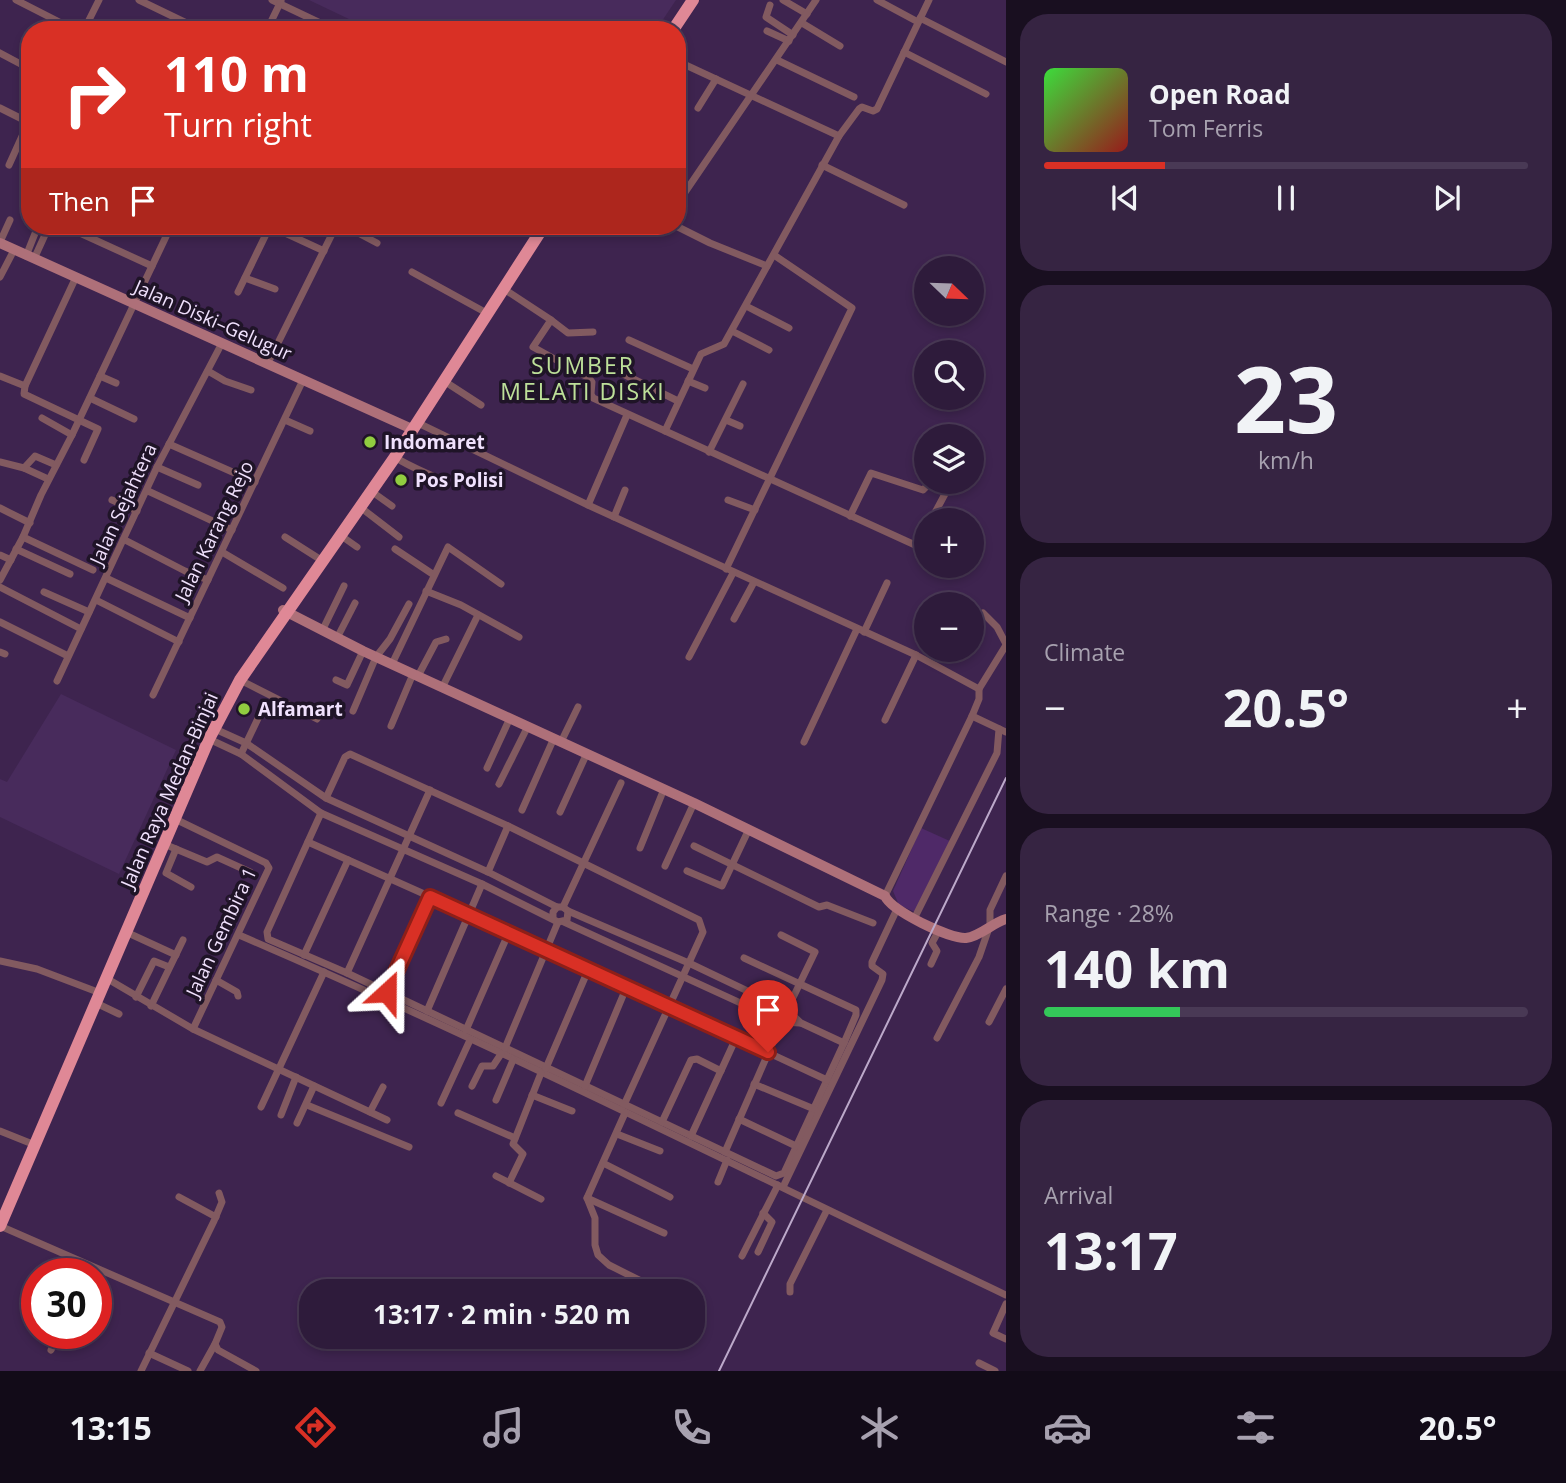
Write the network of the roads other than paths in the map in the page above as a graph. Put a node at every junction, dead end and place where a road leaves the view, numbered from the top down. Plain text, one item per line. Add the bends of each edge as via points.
1 (16, 0) edge
2 (99, 0) edge
3 (139, 0) edge
4 (686, 0) edge
5 (693, 0) edge
6 (783, 0) edge
7 (816, 0) edge
8 (877, 0) edge
9 (929, 0) edge
10 (278, 1) edge
11 (771, 5) dead end
12 (807, 14) junction
13 (919, 20) junction
14 (57, 21) edge
15 (88, 21) edge
16 (182, 21) edge
17 (270, 21) edge
18 (317, 21) edge
19 (673, 21) edge
20 (679, 21) edge
21 (802, 23) junction
22 (767, 31) dead end
23 (791, 38) junction
24 (840, 46) dead end
25 (904, 52) junction
26 (0, 53) edge
27 (777, 60) junction
28 (1006, 62) edge
29 (21, 64) edge
30 (686, 65) edge
31 (716, 79) junction
32 (986, 94) dead end
33 (751, 95) junction
34 (854, 97) dead end
35 (0, 108) edge
36 (698, 108) dead end
37 (21, 119) edge
38 (839, 136) junction
39 (21, 140) edge
40 (9, 165) dead end
41 (822, 165) junction
42 (686, 191) edge
43 (904, 205) dead end
44 (10, 220) dead end
45 (686, 231) edge
46 (35, 235) edge
47 (43, 235) edge
48 (84, 235) edge
49 (167, 235) edge
50 (266, 235) edge
51 (289, 235) edge
52 (332, 235) edge
53 (362, 235) edge
54 (532, 235) edge
55 (538, 235) edge
56 (0, 243) edge
57 (377, 243) dead end
58 (14, 250) junction
59 (324, 251) junction
60 (774, 255) junction
61 (30, 257) junction
62 (152, 265) junction
63 (767, 266) junction
64 (412, 272) dead end
65 (76, 277) junction
66 (0, 278) edge
67 (245, 278) junction
68 (275, 289) dead end
69 (504, 289) junction
70 (238, 292) dead end
71 (134, 303) junction
72 (746, 306) junction
73 (483, 311) junction
74 (551, 320) junction
75 (789, 328) dead end
76 (732, 331) junction
77 (593, 332) dead end
78 (629, 340) dead end
79 (222, 343) junction
80 (768, 350) dead end
81 (268, 363) junction
82 (693, 369) junction
83 (615, 370) dead end
84 (208, 371) junction
85 (100, 376) junction
86 (0, 378) edge
87 (303, 380) junction
88 (444, 381) junction
89 (688, 381) junction
90 (116, 383) dead end
91 (744, 384) dead end
92 (25, 386) junction
93 (705, 388) dead end
94 (251, 390) dead end
95 (90, 398) junction
96 (678, 401) junction
97 (481, 404) dead end
98 (627, 415) junction
99 (42, 418) dead end
100 (134, 419) dead end
101 (77, 420) junction
102 (285, 420) junction
103 (726, 420) junction
104 (412, 425) junction
105 (740, 426) dead end
106 (665, 431) junction
107 (310, 432) dead end
108 (72, 435) junction
109 (169, 444) junction
110 (709, 452) junction
111 (396, 457) junction
112 (84, 460) dead end
113 (0, 462) edge
114 (56, 466) junction
115 (158, 467) junction
116 (24, 468) junction
117 (770, 478) junction
118 (48, 479) junction
119 (255, 482) junction
120 (446, 482) dead end
121 (198, 485) dead end
122 (914, 487) edge
123 (625, 490) dead end
124 (148, 491) junction
125 (371, 491) junction
126 (112, 500) dead end
127 (728, 500) dead end
128 (588, 505) junction
129 (392, 506) dead end
130 (360, 507) junction
131 (0, 508) edge
132 (755, 510) junction
133 (137, 512) junction
134 (850, 516) junction
135 (614, 517) junction
136 (30, 523) junction
137 (232, 530) junction
138 (340, 535) junction
139 (23, 537) junction
140 (285, 537) dead end
141 (399, 537) dead end
142 (125, 540) junction
143 (914, 545) edge
144 (357, 547) dead end
145 (16, 549) junction
146 (395, 549) dead end
147 (222, 552) junction
148 (0, 555) edge
149 (318, 558) junction
150 (11, 560) junction
151 (93, 570) dead end
152 (730, 571) junction
153 (70, 574) dead end
154 (434, 575) junction
155 (106, 578) junction
156 (0, 580) edge
157 (208, 580) junction
158 (754, 582) junction
159 (887, 583) dead end
160 (501, 584) dead end
161 (344, 586) dead end
162 (0, 587) edge
163 (283, 588) dead end
164 (426, 591) junction
165 (44, 592) dead end
166 (96, 600) junction
167 (355, 603) dead end
168 (409, 604) dead end
169 (284, 611) junction
170 (89, 612) junction
171 (984, 614) edge
172 (478, 615) junction
173 (190, 618) junction
174 (734, 620) dead end
175 (0, 622) edge
176 (81, 629) junction
177 (322, 631) junction
178 (860, 631) junction
179 (519, 637) dead end
180 (337, 638) junction
181 (446, 639) dead end
182 (178, 642) junction
183 (1006, 645) edge
184 (363, 651) junction
185 (914, 654) edge
186 (68, 656) junction
187 (160, 657) dead end
188 (376, 657) junction
189 (689, 657) dead end
190 (914, 659) edge
191 (169, 662) junction
192 (929, 662) edge
193 (392, 664) junction
194 (416, 675) junction
195 (240, 680) junction
196 (336, 680) dead end
197 (57, 681) dead end
198 (442, 688) junction
199 (979, 689) junction
200 (153, 695) dead end
201 (578, 707) dead end
202 (263, 708) dead end
203 (353, 711) dead end
204 (972, 716) junction
205 (510, 718) junction
206 (317, 719) dead end
207 (885, 720) dead end
208 (391, 726) dead end
209 (528, 726) junction
210 (1002, 730) edge
211 (212, 734) junction
212 (557, 740) junction
213 (804, 742) dead end
214 (246, 743) junction
215 (587, 753) junction
216 (241, 754) junction
217 (487, 768) dead end
218 (621, 783) dead end
219 (499, 784) dead end
220 (664, 789) junction
221 (430, 790) junction
222 (326, 798) junction
223 (694, 803) junction
224 (522, 810) dead end
225 (560, 812) dead end
226 (321, 813) junction
227 (175, 819) junction
228 (508, 826) junction
229 (749, 829) junction
230 (409, 835) junction
231 (308, 842) junction
232 (694, 846) dead end
233 (170, 847) junction
234 (640, 848) dead end
235 (402, 849) junction
236 (348, 860) junction
237 (583, 862) junction
238 (733, 865) junction
239 (665, 866) dead end
240 (687, 871) dead end
241 (250, 872) dead end
242 (488, 872) junction
243 (1006, 876) edge
244 (389, 877) junction
245 (482, 884) junction
246 (191, 887) dead end
247 (885, 896) junction
248 (430, 897) junction
249 (563, 908) junction
250 (897, 909) junction
251 (469, 914) junction
252 (914, 919) junction
253 (1006, 919) edge
254 (558, 921) junction
255 (873, 923) dead end
256 (989, 926) junction
257 (939, 930) junction
258 (126, 932) junction
259 (509, 932) junction
260 (239, 935) junction
261 (781, 935) dead end
262 (183, 940) dead end
263 (546, 949) junction
264 (176, 955) junction
265 (304, 955) junction
266 (744, 958) dead end
267 (0, 961) edge
268 (691, 964) junction
269 (931, 964) dead end
270 (170, 968) junction
271 (589, 968) junction
272 (324, 972) junction
273 (347, 973) junction
274 (685, 977) junction
275 (106, 978) junction
276 (216, 980) junction
277 (800, 984) junction
278 (627, 986) junction
279 (1006, 989) edge
280 (387, 992) junction
281 (238, 996) dead end
282 (95, 997) junction
283 (136, 997) junction
284 (150, 1006) junction
285 (671, 1007) junction
286 (787, 1010) junction
287 (427, 1011) junction
288 (118, 1014) dead end
289 (782, 1022) junction
290 (801, 1023) junction
291 (989, 1023) dead end
292 (193, 1029) junction
293 (466, 1030) junction
294 (736, 1038) junction
295 (937, 1038) dead end
296 (470, 1040) junction
297 (844, 1043) junction
298 (503, 1051) junction
299 (768, 1052) junction
300 (513, 1060) junction
301 (279, 1069) junction
302 (544, 1070) junction
303 (721, 1071) junction
304 (296, 1077) junction
305 (827, 1080) junction
306 (754, 1084) junction
307 (314, 1086) junction
308 (472, 1086) dead end
309 (585, 1086) junction
310 (383, 1087) dead end
311 (532, 1095) junction
312 (496, 1100) dead end
313 (441, 1103) dead end
314 (307, 1105) junction
315 (261, 1107) dead end
316 (625, 1109) junction
317 (814, 1109) junction
318 (572, 1111) dead end
319 (370, 1112) junction
320 (458, 1113) dead end
321 (281, 1115) dead end
322 (739, 1119) junction
323 (387, 1120) dead end
324 (662, 1122) junction
325 (297, 1123) dead end
326 (0, 1131) edge
327 (617, 1134) junction
328 (691, 1136) junction
329 (515, 1138) junction
330 (30, 1143) junction
331 (796, 1146) junction
332 (409, 1147) dead end
333 (660, 1151) dead end
334 (726, 1156) junction
335 (603, 1163) junction
336 (496, 1176) dead end
337 (718, 1182) dead end
338 (509, 1183) junction
339 (780, 1186) junction
340 (219, 1193) dead end
341 (179, 1197) dead end
342 (670, 1197) dead end
343 (587, 1198) junction
344 (541, 1199) dead end
345 (827, 1210) junction
346 (0, 1212) edge
347 (763, 1213) junction
348 (216, 1217) junction
349 (0, 1226) edge
350 (664, 1233) dead end
351 (758, 1251) dead end
352 (742, 1256) dead end
353 (73, 1258) edge
354 (112, 1275) edge
355 (637, 1279) edge
356 (790, 1292) dead end
357 (1006, 1295) edge
358 (175, 1303) junction
359 (1006, 1304) edge
360 (1006, 1339) edge
361 (215, 1344) junction
362 (149, 1353) junction
363 (979, 1363) dead end
364 (141, 1371) edge
365 (188, 1371) edge
366 (200, 1371) edge
367 (256, 1371) edge
368 (995, 1371) edge

1 - 14 street
2 - 15 street
3 - 16 street
4 - 19 highway
5 - 20 highway
6 - 12 street
7 - 12 street
8 - 13 street
9 - 13 street
10 - 17 street
10 - 18 street
11 - 23 street via 766,17
12 - 21 street
13 - 25 street
13 - 28 street
21 - 23 street
21 - 24 street
22 - 23 street
23 - 27 street
25 - 32 street
25 - 38 street via 877,109 859,109
26 - 29 street
27 - 33 street
27 - 34 street
30 - 31 street
31 - 33 street
31 - 36 street
33 - 38 street
33 - 42 street
35 - 37 street
38 - 41 street
39 - 40 street
41 - 43 street
41 - 60 street
44 - 56 street
45 - 63 street
46 - 61 street
47 - 61 street
48 - 62 street
49 - 62 street
50 - 67 street
51 - 59 street
52 - 59 street
53 - 57 street
54 - 73 highway, Jalan Raya Medan-Binjai
55 - 69 highway, Jalan Raya Medan-Binjai
56 - 58 main road, Jalan Diski–Gelugur
58 - 61 main road, Jalan Diski–Gelugur
58 - 66 street
59 - 81 street
60 - 63 street
60 - 117 street via 852,308
61 - 65 main road, Jalan Diski–Gelugur
62 - 71 street
63 - 72 street
64 - 73 street
65 - 71 main road, Jalan Diski–Gelugur
65 - 92 street
67 - 68 street
67 - 70 street
69 - 74 street
69 - 88 highway, Jalan Raya Medan-Binjai
71 - 79 main road, Jalan Diski–Gelugur
71 - 85 street
72 - 75 street
72 - 76 street
73 - 104 highway, Jalan Raya Medan-Binjai
74 - 77 street via 569,333
74 - 98 street via 533,347 588,377 592,397
76 - 80 street
76 - 82 street via 722,346 702,353
78 - 82 street
79 - 81 main road, Jalan Diski–Gelugur
79 - 84 street, Jalan Sejahtera
81 - 87 main road, Jalan Diski–Gelugur
82 - 89 street
83 - 96 street
84 - 94 street
84 - 109 street, Jalan Sejahtera
85 - 90 street
85 - 95 street
86 - 92 street
87 - 102 street, Jalan Karang Rejo
87 - 104 main road, Jalan Diski–Gelugur
88 - 97 street
88 - 104 highway, Jalan Raya Medan-Binjai
89 - 93 street
89 - 96 street
91 - 103 street
92 - 101 street via 24,394
95 - 100 street
95 - 101 street
96 - 106 street
98 - 106 street
98 - 128 street
99 - 108 street
101 - 108 street
101 - 112 street via 98,429
102 - 107 street
102 - 119 street, Jalan Karang Rejo
103 - 105 street
103 - 110 street
104 - 111 highway, Jalan Raya Medan-Binjai
104 - 128 street
104 - 149 highway, Jalan Raya Medan-Binjai
106 - 110 street
108 - 114 street
109 - 115 street, Jalan Sejahtera
109 - 119 street
110 - 117 street
111 - 120 street
111 - 125 highway, Jalan Raya Medan-Binjai
113 - 116 street
114 - 116 street via 35,456
114 - 118 street
115 - 121 street
115 - 124 street, Jalan Sejahtera
116 - 118 street
117 - 132 street
117 - 134 street
118 - 136 street
119 - 137 street, Jalan Karang Rejo
122 - 134 street via 871,473
123 - 135 street
124 - 133 street, Jalan Sejahtera
124 - 137 street
125 - 129 street
125 - 130 highway, Jalan Raya Medan-Binjai
126 - 133 street
127 - 132 street
128 - 135 street
130 - 138 highway, Jalan Raya Medan-Binjai
130 - 141 street
131 - 136 street
132 - 152 street
133 - 142 street, Jalan Sejahtera
134 - 143 street
135 - 152 street
136 - 139 street
137 - 147 street, Jalan Karang Rejo
138 - 144 street
138 - 169 highway, Jalan Raya Medan-Binjai
139 - 145 street
139 - 151 street
140 - 149 street
142 - 155 street, Jalan Sejahtera
142 - 157 street
145 - 150 street
145 - 153 street
146 - 154 street
147 - 157 street, Jalan Karang Rejo
147 - 163 street
148 - 150 street
149 - 169 highway, Jalan Raya Medan-Binjai
150 - 156 street
152 - 158 street
152 - 189 street
154 - 160 street via 449,546
154 - 164 street
155 - 166 street, Jalan Sejahtera
155 - 173 street
157 - 173 street, Jalan Karang Rejo
158 - 174 street
158 - 178 street
159 - 178 street
161 - 177 street
162 - 176 street
164 - 172 street
164 - 193 street
165 - 170 street
166 - 170 street, Jalan Sejahtera
166 - 182 street
167 - 180 street
168 - 188 street
169 - 177 main road
169 - 195 highway, Jalan Raya Medan-Binjai
169 - 282 highway, Jalan Raya Medan-Binjai via 236,678 204,737
170 - 176 street, Jalan Sejahtera
171 - 183 street via 998,627
172 - 179 street
172 - 198 street
173 - 182 street, Jalan Karang Rejo
175 - 186 street
176 - 186 street, Jalan Sejahtera
177 - 180 main road
178 - 185 street
178 - 213 street
180 - 184 main road
181 - 194 street via 436,642
182 - 191 street, Jalan Karang Rejo
183 - 199 street
184 - 188 main road
184 - 196 street via 347,685
186 - 197 street, Jalan Sejahtera
187 - 191 street
188 - 193 main road
188 - 203 street
190 - 207 street
191 - 200 street, Jalan Karang Rejo
192 - 199 street
193 - 194 main road
194 - 198 main road
194 - 208 street
195 - 206 street
195 - 211 highway, Jalan Raya Medan-Binjai
198 - 205 main road
199 - 204 street
201 - 212 street
202 - 214 street
204 - 210 street
204 - 247 street
205 - 209 main road
205 - 217 street
209 - 212 main road
209 - 219 street
210 - 252 street via 997,753
211 - 214 street
211 - 216 street
211 - 227 highway, Jalan Raya Medan-Binjai
212 - 215 main road
212 - 224 street
214 - 216 street
214 - 222 street
215 - 220 main road
215 - 225 street
216 - 226 street
218 - 237 street
220 - 223 main road
220 - 234 street
221 - 222 street via 348,754
221 - 228 street
221 - 230 street
222 - 230 street
223 - 229 main road
223 - 239 street
226 - 231 street
226 - 235 street
227 - 233 highway, Jalan Raya Medan-Binjai
227 - 260 street, Jalan Gembira 1 via 268,866
228 - 237 street
228 - 242 street
229 - 238 street
229 - 247 main road
230 - 235 street
230 - 242 street
231 - 236 street
231 - 265 street via 267,934
232 - 238 street
233 - 241 street via 209,863 219,858
233 - 246 street via 166,873
233 - 258 highway, Jalan Raya Medan-Binjai
235 - 244 street
235 - 245 street
236 - 244 street
236 - 265 street
237 - 249 street
237 - 268 street via 699,920 703,932
238 - 240 street via 721,886
238 - 255 street via 819,907 827,905
242 - 249 street
243 - 256 street via 990,910
244 - 248 street
244 - 273 street
245 - 251 street
245 - 254 street
247 - 250 main road
248 - 251 street
248 - 280 street
249 - 254 street via 568,917
249 - 254 street via 553,912
249 - 268 street
250 - 252 main road
250 - 339 street via 872,962 883,974 882,980
251 - 259 street
251 - 287 street
252 - 257 main road
253 - 256 main road
254 - 263 street
254 - 274 street
256 - 257 main road via 962,938
256 - 295 street via 979,957
257 - 269 street via 931,944 937,951
258 - 264 street
258 - 275 highway, Jalan Raya Medan-Binjai
259 - 263 street
259 - 293 street
260 - 272 street
260 - 276 street, Jalan Gembira 1
261 - 277 street via 815,951
262 - 264 street
263 - 271 street
263 - 298 street
264 - 270 street
265 - 273 street
266 - 277 street
267 - 282 street via 37,969
268 - 274 street
268 - 286 street
270 - 283 street via 154,961
270 - 284 street
271 - 278 street
271 - 302 street
272 - 296 street
272 - 301 street
273 - 280 street
274 - 285 street
274 - 289 street
275 - 282 highway, Jalan Raya Medan-Binjai
275 - 283 street
276 - 281 street
276 - 292 street, Jalan Gembira 1
277 - 286 street
277 - 297 street via 856,1010
278 - 285 street
278 - 309 street
279 - 291 street
280 - 287 street
282 - 288 street
282 - 330 highway, Jalan Raya Medan-Binjai
282 - 349 highway, Jalan Raya Medan-Binjai
283 - 284 street
284 - 292 street
285 - 294 street
285 - 316 street
286 - 289 street
286 - 290 street
287 - 293 street
289 - 290 street
289 - 299 street
290 - 297 street
292 - 301 street
293 - 298 street
294 - 299 street
294 - 303 street
296 - 298 street
296 - 313 street
297 - 305 street
298 - 300 street
298 - 302 street
298 - 308 street via 494,1065 482,1066
299 - 305 street
299 - 306 street
300 - 302 street
300 - 312 street
301 - 304 street
301 - 315 street
302 - 309 street
302 - 311 street
302 - 316 street
303 - 324 street via 691,1060
303 - 328 street
304 - 307 street
304 - 321 street
305 - 317 street
306 - 317 street
306 - 322 street
307 - 314 street
307 - 319 street
309 - 316 street
310 - 319 street
311 - 318 street
311 - 329 street
314 - 325 street
314 - 332 street
316 - 324 street
316 - 327 street
316 - 334 street
317 - 331 street
319 - 323 street
320 - 329 street
322 - 331 street
322 - 334 street
324 - 328 street
326 - 330 street
327 - 333 street
327 - 335 street
328 - 334 street
329 - 338 street via 513,1146 523,1154
330 - 346 highway, Jalan Raya Medan-Binjai
331 - 334 street via 779,1176
334 - 337 street
334 - 339 street
335 - 342 street
335 - 343 street
336 - 338 street
338 - 344 street
339 - 345 street
339 - 347 street
340 - 348 street via 222,1202
341 - 348 street
343 - 350 street
343 - 355 street via 595,1218 598,1255
345 - 356 street
345 - 357 street
347 - 351 street via 772,1221
347 - 352 street
348 - 358 street
349 - 353 street
354 - 358 street
358 - 361 street via 220,1322
358 - 362 street
359 - 360 street via 993,1333
361 - 366 street
361 - 367 street via 222,1354
362 - 364 street
362 - 365 street
363 - 368 street

